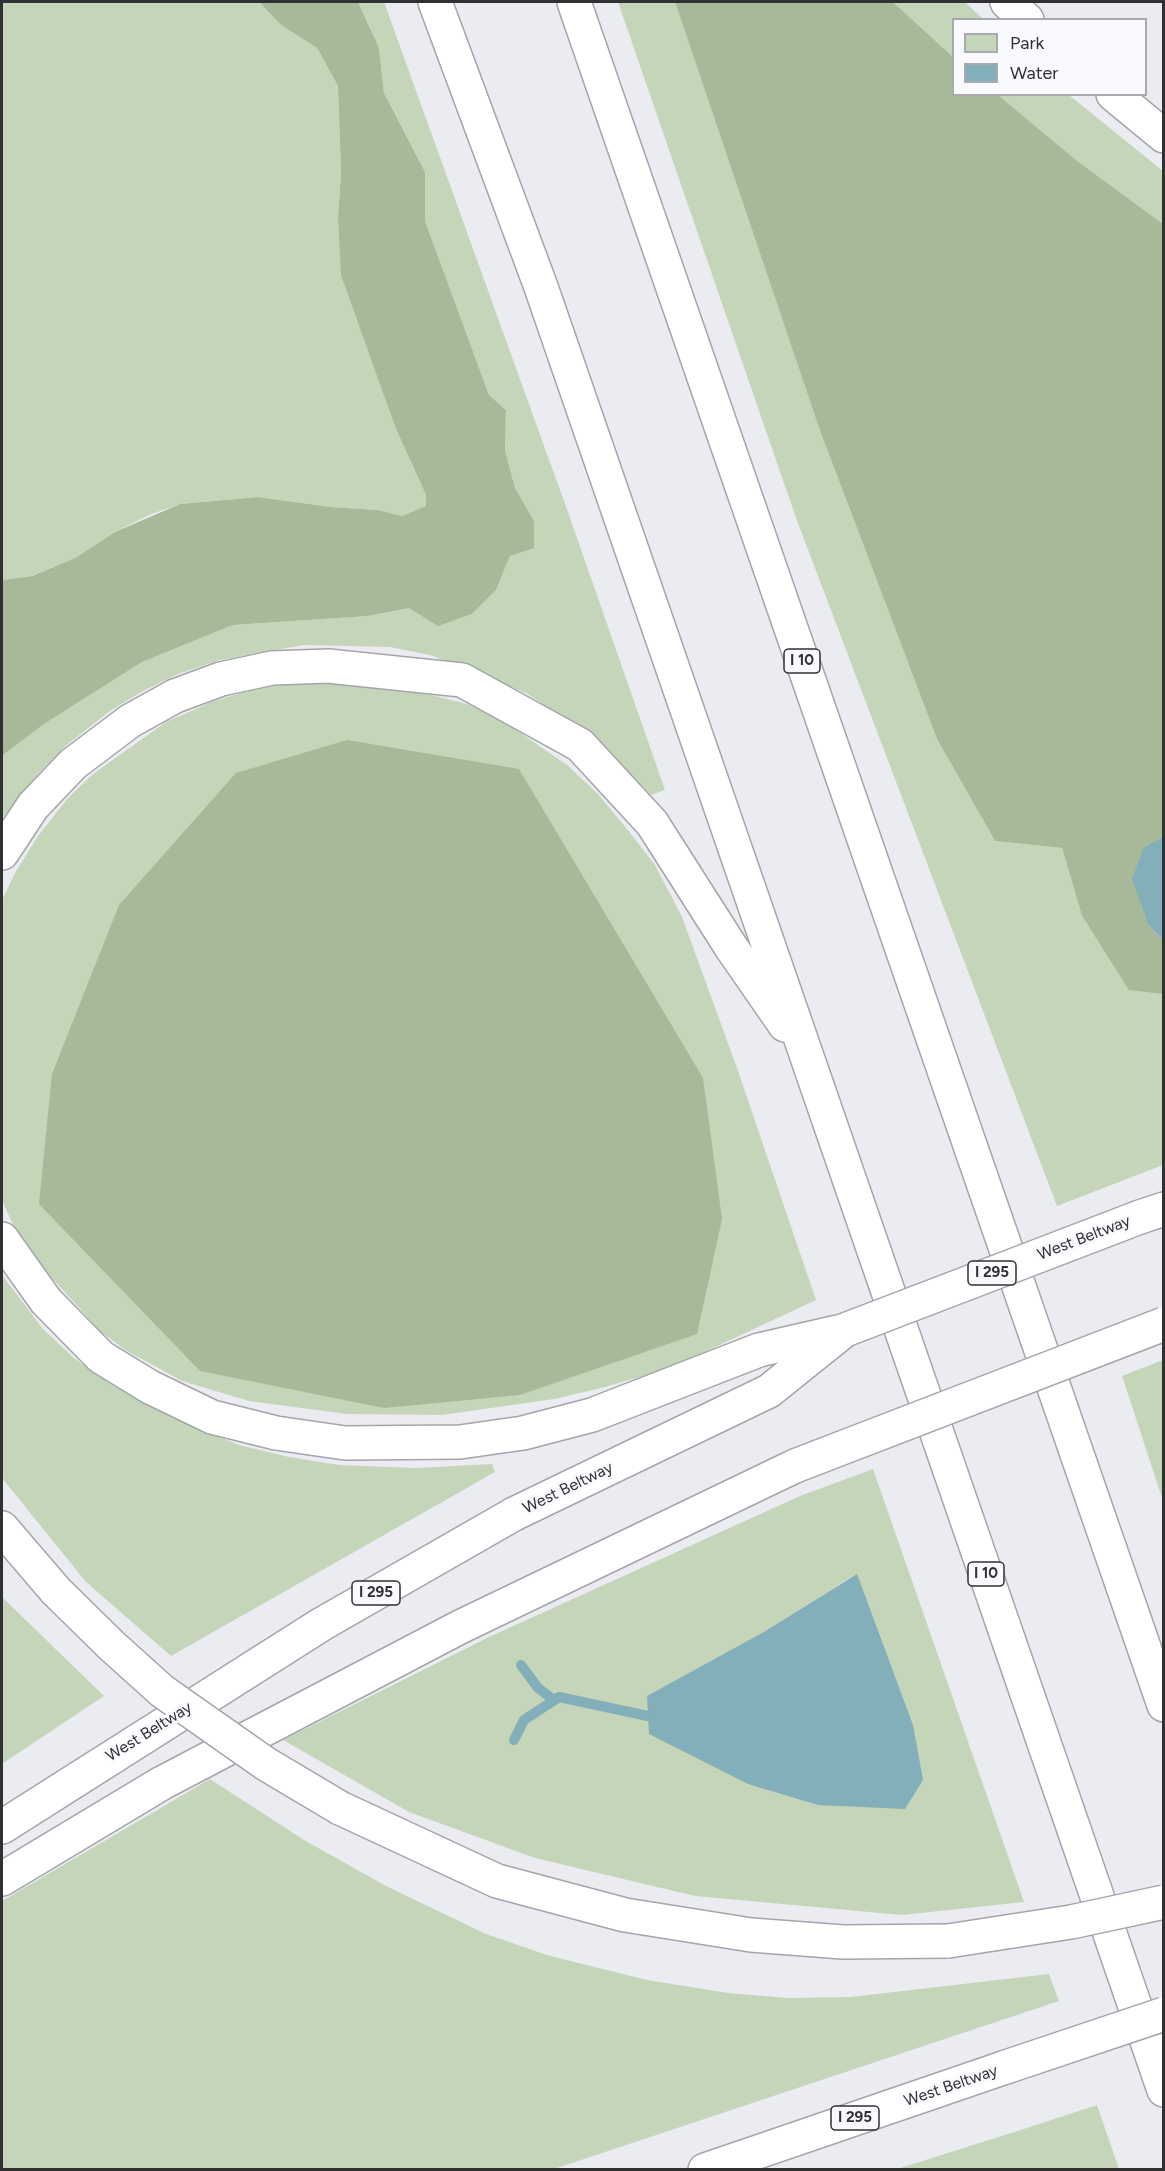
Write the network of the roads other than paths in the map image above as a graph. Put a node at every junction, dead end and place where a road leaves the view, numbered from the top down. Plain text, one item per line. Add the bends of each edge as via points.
1 (435, 2) edge
2 (574, 2) edge
3 (1007, 2) edge
4 (1025, 18) edge
5 (1115, 96) edge
6 (1164, 136) edge
7 (2, 854) edge
8 (808, 1059) junction
9 (1152, 1213) edge
10 (2, 1239) edge
11 (1164, 1324) edge
12 (845, 1330) junction
13 (2, 1528) edge
14 (1164, 1706) edge
15 (2, 1827) edge
16 (2, 1879) edge
17 (1164, 1902) edge
18 (1164, 2014) edge
19 (1164, 2090) edge
20 (705, 2169) edge

1 - 8 highway, I 10 via 541,287
2 - 14 highway, I 10
3 - 4 highway
5 - 6 highway
7 - 8 highway via 33,806 73,764 130,722 221,679 272,668 328,666 462,680 580,745 652,822
8 - 19 highway, I 10
9 - 12 highway, West Beltway / I 295, bridge
10 - 12 highway via 45,1301 101,1357 150,1387 212,1418 345,1443 460,1442 523,1433 592,1415 759,1350
11 - 16 highway, bridge via 795,1467 429,1643 162,1783
12 - 15 highway, West Beltway / I 295 via 769,1391 514,1514 322,1624
13 - 17 highway, bridge via 56,1591 162,1691 266,1764 340,1808 497,1881 625,1915 751,1935 843,1942 948,1941 1071,1922
18 - 20 highway, West Beltway / I 295, bridge

